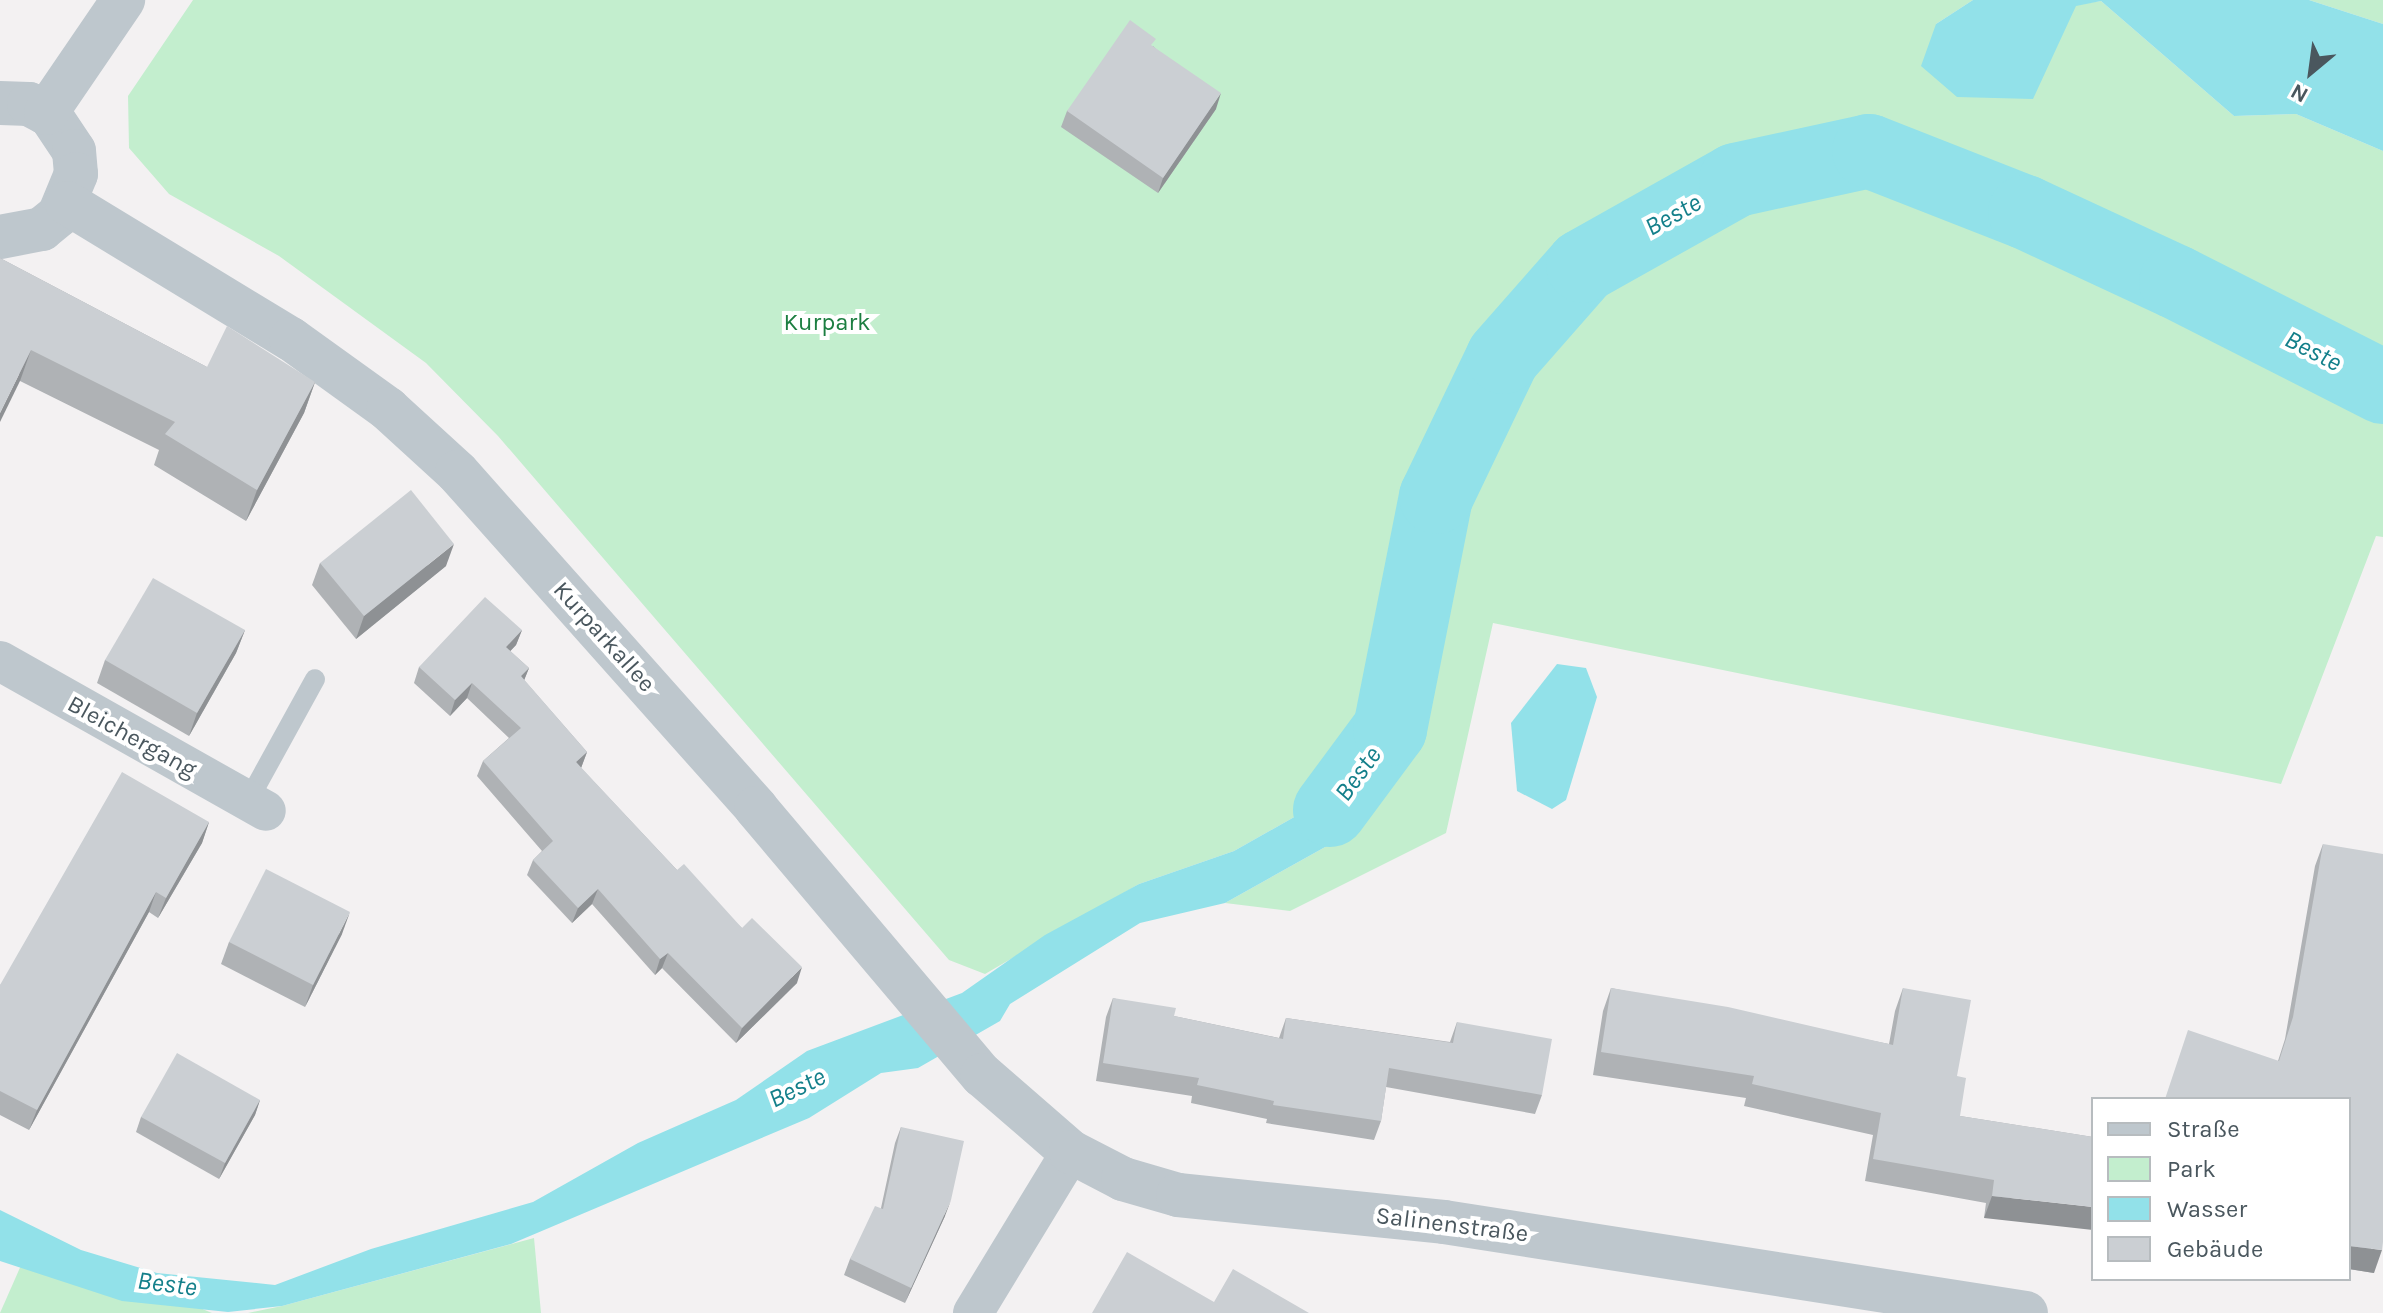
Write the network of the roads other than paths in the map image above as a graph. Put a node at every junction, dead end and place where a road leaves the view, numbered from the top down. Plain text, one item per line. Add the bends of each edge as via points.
1 (123, 0) edge
2 (0, 103) edge
3 (46, 113) junction
4 (67, 203) junction
5 (0, 237) edge
6 (0, 661) edge
7 (315, 679) dead end
8 (257, 806) joint
9 (1071, 1152) junction
10 (973, 1313) edge
11 (2026, 1313) edge

1 - 3 street
2 - 3 street via 29,104
3 - 4 street via 65,131 74,151 76,174
4 - 5 street via 42,229
4 - 9 street, Kurparkallee via 291,339 388,409 457,472 890,963 982,1075
6 - 8 street, Bleichergang
7 - 8 lane
9 - 10 street
9 - 11 street, Salinenstraße via 1123,1179 1178,1195 1444,1222

